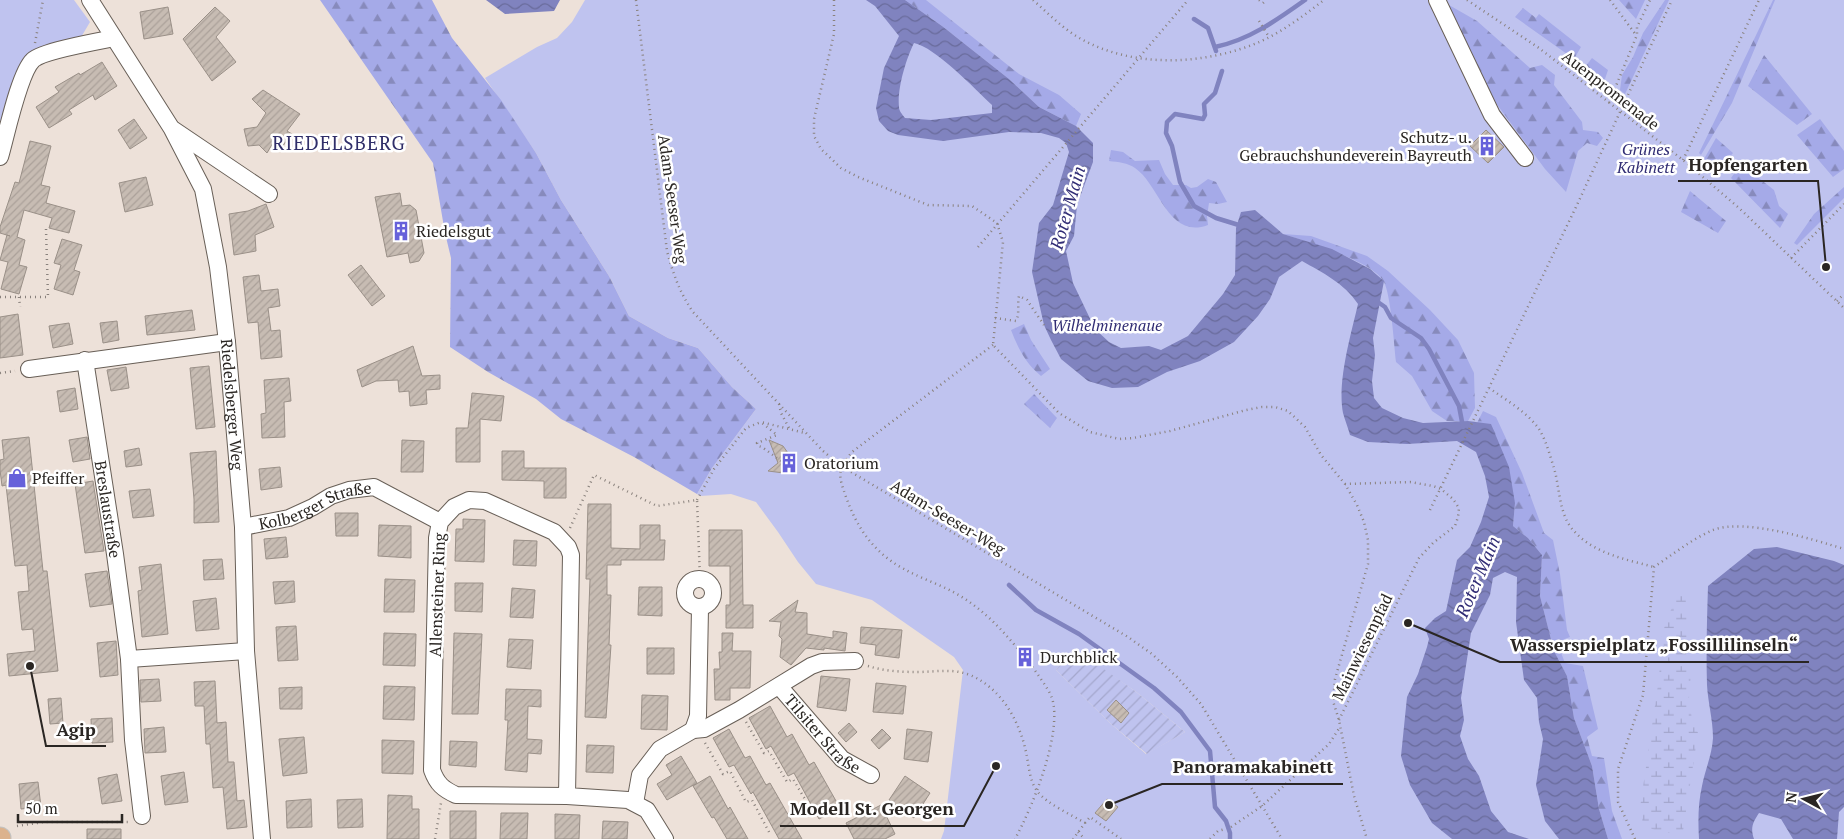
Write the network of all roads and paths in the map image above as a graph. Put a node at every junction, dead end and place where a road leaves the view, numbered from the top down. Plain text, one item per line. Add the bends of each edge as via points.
1 (43, 0) edge
2 (90, 0) edge
3 (636, 0) edge
4 (834, 0) edge
5 (1033, 0) edge
6 (1188, 0) edge
7 (1259, 0) edge
8 (1266, 0) edge
9 (1324, 0) edge
10 (1436, 0) edge
11 (1467, 0) edge
12 (1610, 0) edge
13 (1650, 0) edge
14 (1672, 0) edge
15 (1759, 0) edge
16 (1259, 21) dead end
17 (1637, 35) junction
18 (1269, 37) junction
19 (114, 38) junction
20 (1141, 57) junction
21 (33, 59) junction
22 (1609, 103) junction
23 (1619, 111) junction
24 (172, 129) junction
25 (0, 157) edge
26 (1525, 158) dead end
27 (1683, 160) junction
28 (269, 194) dead end
29 (1844, 204) edge
30 (998, 223) junction
31 (46, 229) dead end
32 (978, 247) dead end
33 (1791, 258) junction
34 (1844, 294) edge
35 (0, 297) edge
36 (19, 297) junction
37 (1837, 301) junction
38 (20, 307) dead end
39 (1844, 308) edge
40 (995, 318) junction
41 (1044, 325) dead end
42 (227, 342) junction
43 (993, 345) junction
44 (85, 360) junction
45 (29, 369) dead end
46 (1489, 388) junction
47 (778, 402) junction
48 (761, 422) junction
49 (789, 428) junction
50 (806, 433) junction
51 (781, 461) dead end
52 (841, 466) junction
53 (1345, 484) junction
54 (1441, 488) junction
55 (697, 500) junction
56 (1430, 510) dead end
57 (440, 522) junction
58 (243, 527) junction
59 (564, 542) junction
60 (1844, 549) edge
61 (1654, 568) junction
62 (700, 579) joint
63 (246, 651) junction
64 (129, 660) junction
65 (855, 661) joint
66 (779, 686) junction
67 (739, 710) junction
68 (1339, 720) junction
69 (1340, 726) junction
70 (695, 730) junction
71 (871, 775) dead end
72 (443, 789) junction
73 (1037, 792) junction
74 (567, 796) junction
75 (635, 803) junction
76 (809, 806) dead end
77 (1262, 806) junction
78 (142, 816) joint
79 (1085, 823) junction
80 (1231, 827) dead end
81 (1225, 829) dead end
82 (769, 832) dead end
83 (1078, 832) junction
84 (6, 834) edge
85 (262, 839) edge
86 (435, 839) edge
87 (665, 839) edge
88 (1015, 839) edge
89 (1073, 839) edge
90 (1085, 839) edge
91 (1121, 839) edge
92 (1210, 839) edge
93 (1282, 839) edge
94 (1367, 839) edge
95 (1635, 839) edge

1 - 21 path
2 - 19 street, Riedelsberger Weg
3 - 47 path, Adam-Seeser-Weg via 672,273 693,312
4 - 30 path via 834,34 814,119 814,136 821,149 841,168 903,196 928,205 972,206
5 - 20 path via 1082,40 1110,51
6 - 20 path
7 - 8 path via 1263,3
9 - 18 path
10 - 26 street via 1492,115
11 - 22 path, Auenpromenade via 1539,48
12 - 17 path
13 - 17 path via 1637,27
14 - 23 path
15 - 27 path
16 - 18 path
17 - 22 path
18 - 20 path via 1215,56 1180,60
19 - 21 street
19 - 24 street, Riedelsberger Weg
20 - 30 path
21 - 25 street via 14,104
22 - 23 path, Auenpromenade
23 - 27 path, Auenpromenade
23 - 46 path
24 - 28 street
24 - 42 street, Riedelsberger Weg via 203,189 218,267
27 - 33 path, Auenpromenade
29 - 33 path
30 - 32 path
30 - 40 path via 1003,242
31 - 36 path via 48,297
33 - 37 path, Auenpromenade
34 - 37 path
35 - 36 path
36 - 38 path
37 - 39 path, Auenpromenade
40 - 41 path via 1016,321 1019,296 1027,300
40 - 43 path
42 - 44 street
42 - 58 street, Riedelsberger Weg
43 - 52 path via 868,439
43 - 53 path via 1060,413 1090,432 1120,439 1170,431 1246,410 1275,407 1288,411 1305,427 1321,455
44 - 45 street
44 - 64 street, Breslaustraße
46 - 54 path
46 - 61 path via 1520,410 1539,429 1568,522 1579,536 1599,550
47 - 49 path
47 - 50 path, Adam-Seeser-Weg
48 - 49 path
48 - 51 path via 777,435 757,443 758,446
48 - 55 path via 746,428 714,469
49 - 50 path
50 - 52 path, Adam-Seeser-Weg
52 - 73 path via 840,480 847,501 860,530 870,542 884,557 955,593 991,619 1045,686 1052,698 1054,714 1052,739
52 - 77 path, Adam-Seeser-Weg via 1152,654 1201,704
53 - 54 path via 1410,482
53 - 68 path via 1364,522 1368,564 1335,678 1333,701
54 - 56 path
54 - 68 path, Mainwiesenpfad via 1459,508 1455,526 1433,542 1419,558
55 - 59 path via 657,506 594,475
55 - 62 path
57 - 58 street, Kolberger Straße via 374,488 349,490 289,518
57 - 59 street, Allensteiner Ring via 454,507 469,500 485,501 554,532
57 - 72 street, Allensteiner Ring via 432,770
58 - 63 street, Riedelsberger Weg
59 - 74 street via 571,554
60 - 61 path via 1756,528 1728,527 1702,536
61 - 95 path via 1643,695 1618,769 1618,802
62 - 70 street via 688,584 685,595 690,604 700,608
63 - 64 street
63 - 85 street, Riedelsberger Weg
64 - 78 street, Breslaustraße via 133,740
65 - 66 street, Tilsiter Straße via 822,662
65 - 73 path via 905,672 951,670 970,675 987,685 1014,718
66 - 67 street, Tilsiter Straße
66 - 71 street, Tilsiter Straße via 842,759
67 - 70 street, Tilsiter Straße via 704,729
67 - 76 path via 764,753 769,751 787,782 793,779
68 - 69 path, Mainwiesenpfad
69 - 77 path via 1329,744
69 - 94 path, Mainwiesenpfad via 1354,796
70 - 75 street, Tilsiter Straße via 660,749 646,766 637,784
70 - 82 path via 723,774 730,771 746,802 752,800
72 - 74 street via 456,795
72 - 86 path
73 - 79 path
73 - 88 path
74 - 75 street via 619,798
75 - 87 street via 647,810
77 - 80 path
77 - 93 path, Adam-Seeser-Weg
78 - 84 path via 137,822 44,822
79 - 83 path
79 - 91 path via 1090,817
81 - 92 path
83 - 89 path
83 - 90 path

